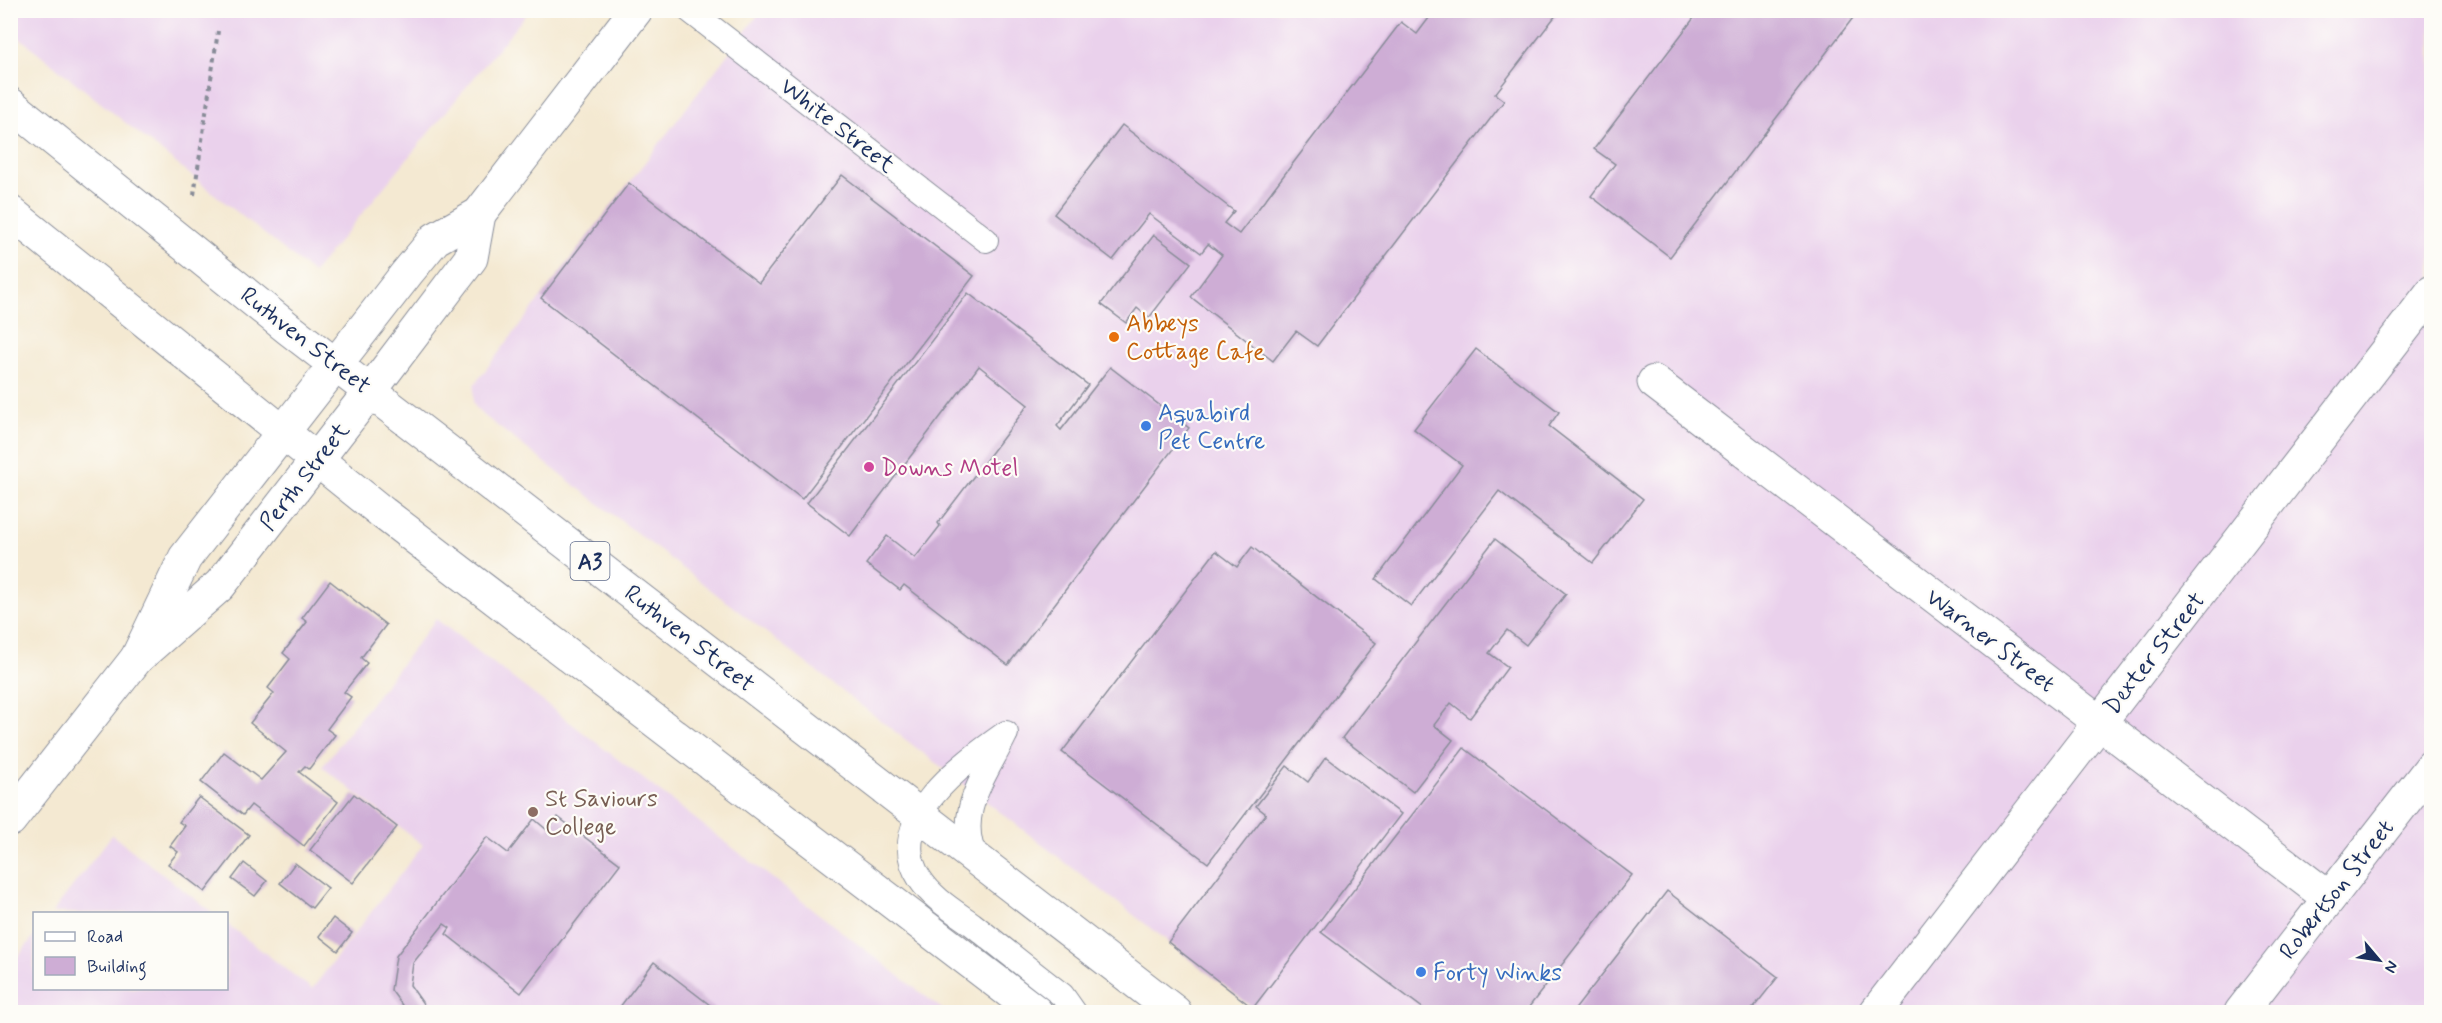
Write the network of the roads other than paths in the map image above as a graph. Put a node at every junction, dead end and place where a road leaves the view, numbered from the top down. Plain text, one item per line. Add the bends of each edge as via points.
1 (636, 10) edge
2 (689, 10) edge
3 (10, 104) edge
4 (10, 212) edge
5 (479, 214) junction
6 (986, 240) dead end
7 (2432, 292) edge
8 (336, 364) junction
9 (1654, 382) dead end
10 (371, 390) junction
11 (282, 434) junction
12 (316, 460) junction
13 (137, 658) junction
14 (2100, 723) junction
15 (2432, 766) edge
16 (918, 815) junction
17 (10, 820) edge
18 (977, 861) junction
19 (2329, 898) junction
20 (1036, 1012) edge
21 (1074, 1012) edge
22 (1175, 1012) edge
23 (1876, 1012) edge
24 (2241, 1012) edge

1 - 5 main road, Perth Street
2 - 6 lane, White Street
3 - 8 main road, Ruthven Street / A3
4 - 11 main road
5 - 8 main road, Perth Street via 435,239
5 - 10 main road, Perth Street via 471,258
7 - 14 main road, Dexter Street
8 - 10 main road, Ruthven Street / A3
8 - 11 main road, Perth Street
9 - 14 main road, Warner Street
10 - 12 main road, Perth Street
10 - 16 main road, Ruthven Street / A3
11 - 12 main road
11 - 13 main road, Perth Street via 185,558
12 - 13 main road, Perth Street via 220,585
12 - 20 main road
13 - 17 main road, Perth Street
14 - 19 main road, Warner Street
14 - 23 main road, Dexter Street
15 - 19 main road, Robertson Street
16 - 18 main road, Ruthven Street / A3
16 - 18 lane via 971,757 1006,733 969,810 966,832
16 - 21 lane via 909,848 920,879 1062,995
18 - 22 main road, Ruthven Street / A3
19 - 24 main road, Robertson Street

